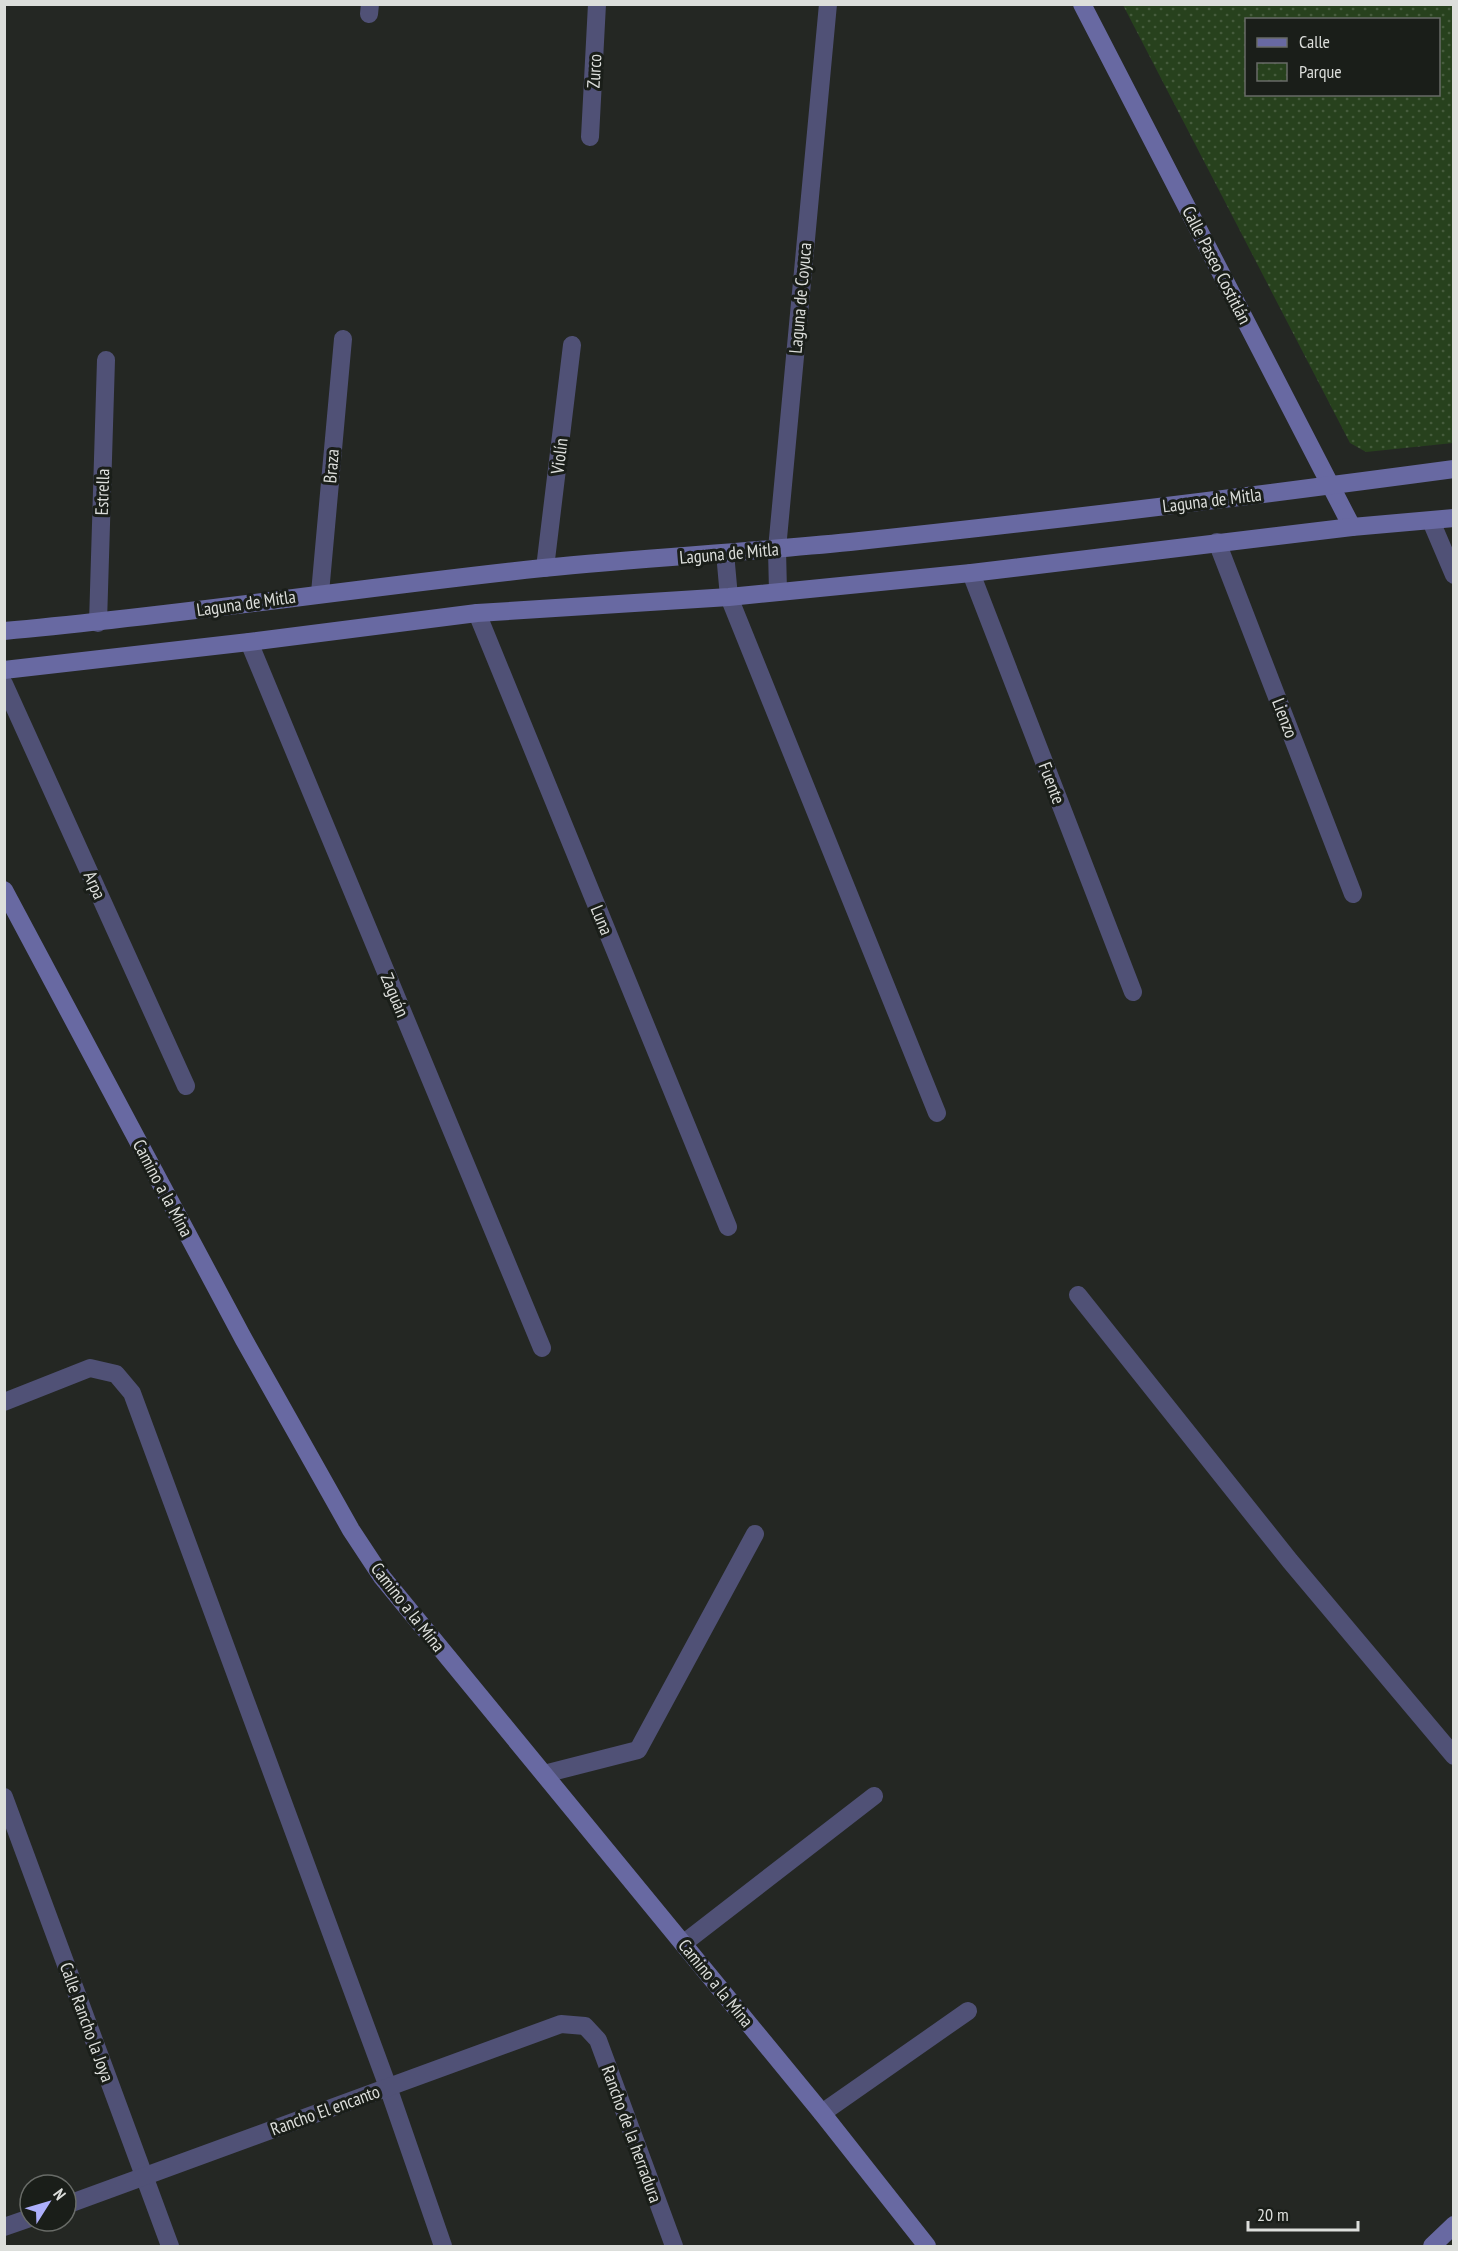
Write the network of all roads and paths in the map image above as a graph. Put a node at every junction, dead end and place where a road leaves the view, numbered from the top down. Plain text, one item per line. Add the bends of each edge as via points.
1 (597, 4) edge
2 (828, 4) edge
3 (1082, 4) edge
4 (590, 137) dead end
5 (344, 339) dead end
6 (572, 345) dead end
7 (106, 360) dead end
8 (1454, 470) edge
9 (1332, 486) junction
10 (1454, 518) edge
11 (1431, 521) junction
12 (1352, 527) junction
13 (1217, 542) junction
14 (777, 549) junction
15 (725, 553) junction
16 (545, 568) junction
17 (971, 573) junction
18 (1454, 575) edge
19 (778, 592) junction
20 (320, 593) junction
21 (729, 597) junction
22 (477, 613) junction
23 (98, 623) junction
24 (4, 632) edge
25 (249, 642) junction
26 (4, 670) edge
27 (4, 684) edge
28 (4, 890) edge
29 (1353, 894) dead end
30 (1133, 992) dead end
31 (186, 1086) dead end
32 (937, 1113) dead end
33 (728, 1227) dead end
34 (1078, 1295) dead end
35 (542, 1348) dead end
36 (4, 1402) edge
37 (755, 1534) dead end
38 (1454, 1756) edge
39 (544, 1774) junction
40 (874, 1796) dead end
41 (4, 1797) edge
42 (684, 1943) junction
43 (968, 2011) dead end
44 (585, 2026) joint
45 (388, 2087) junction
46 (822, 2112) junction
47 (144, 2176) junction
48 (78, 2201) edge
49 (1454, 2225) edge
50 (170, 2247) edge
51 (443, 2247) edge
52 (674, 2247) edge
53 (927, 2247) edge
54 (1432, 2247) edge

1 - 4 street, Zurco
2 - 14 street, Laguna de Coyuca
3 - 9 street, Calle Paseo Costitlán
5 - 20 street, Braza
6 - 16 street, Violín
7 - 23 street, Estrella
8 - 9 street, Laguna de Mitla
9 - 12 street, Calle Paseo Costitlán
9 - 14 street, Laguna de Mitla
10 - 11 street
11 - 12 street
11 - 18 street
12 - 13 street
13 - 17 street
13 - 29 street, Lienzo
14 - 15 street, Laguna de Mitla
14 - 19 street, Laguna de Coyuca
15 - 16 street, Laguna de Mitla
15 - 21 street
16 - 20 street, Laguna de Mitla
17 - 19 street
17 - 30 street, Fuente
19 - 21 street
20 - 23 street, Laguna de Mitla
21 - 22 street
21 - 32 street
22 - 25 street
22 - 33 street, Luna
23 - 24 street, Laguna de Mitla
25 - 26 street
25 - 35 street, Zaguán
27 - 31 street, Arpa
28 - 39 street, Camino a la Mina via 243,1338 351,1530 382,1577
34 - 38 street via 1290,1561
36 - 45 street via 90,1368 116,1374 132,1393
37 - 39 street via 638,1750
39 - 42 street, Camino a la Mina
40 - 42 street
41 - 47 street, Calle Rancho la Joya
42 - 46 street, Camino a la Mina
43 - 46 street
44 - 45 street, Rancho El encanto via 561,2024
44 - 52 street, Rancho de la herradura via 598,2040
45 - 47 street, Rancho El encanto
45 - 51 street
46 - 53 street, Camino a la Mina
47 - 48 street, Rancho El encanto
47 - 50 street, Calle Rancho la Joya
49 - 54 street

